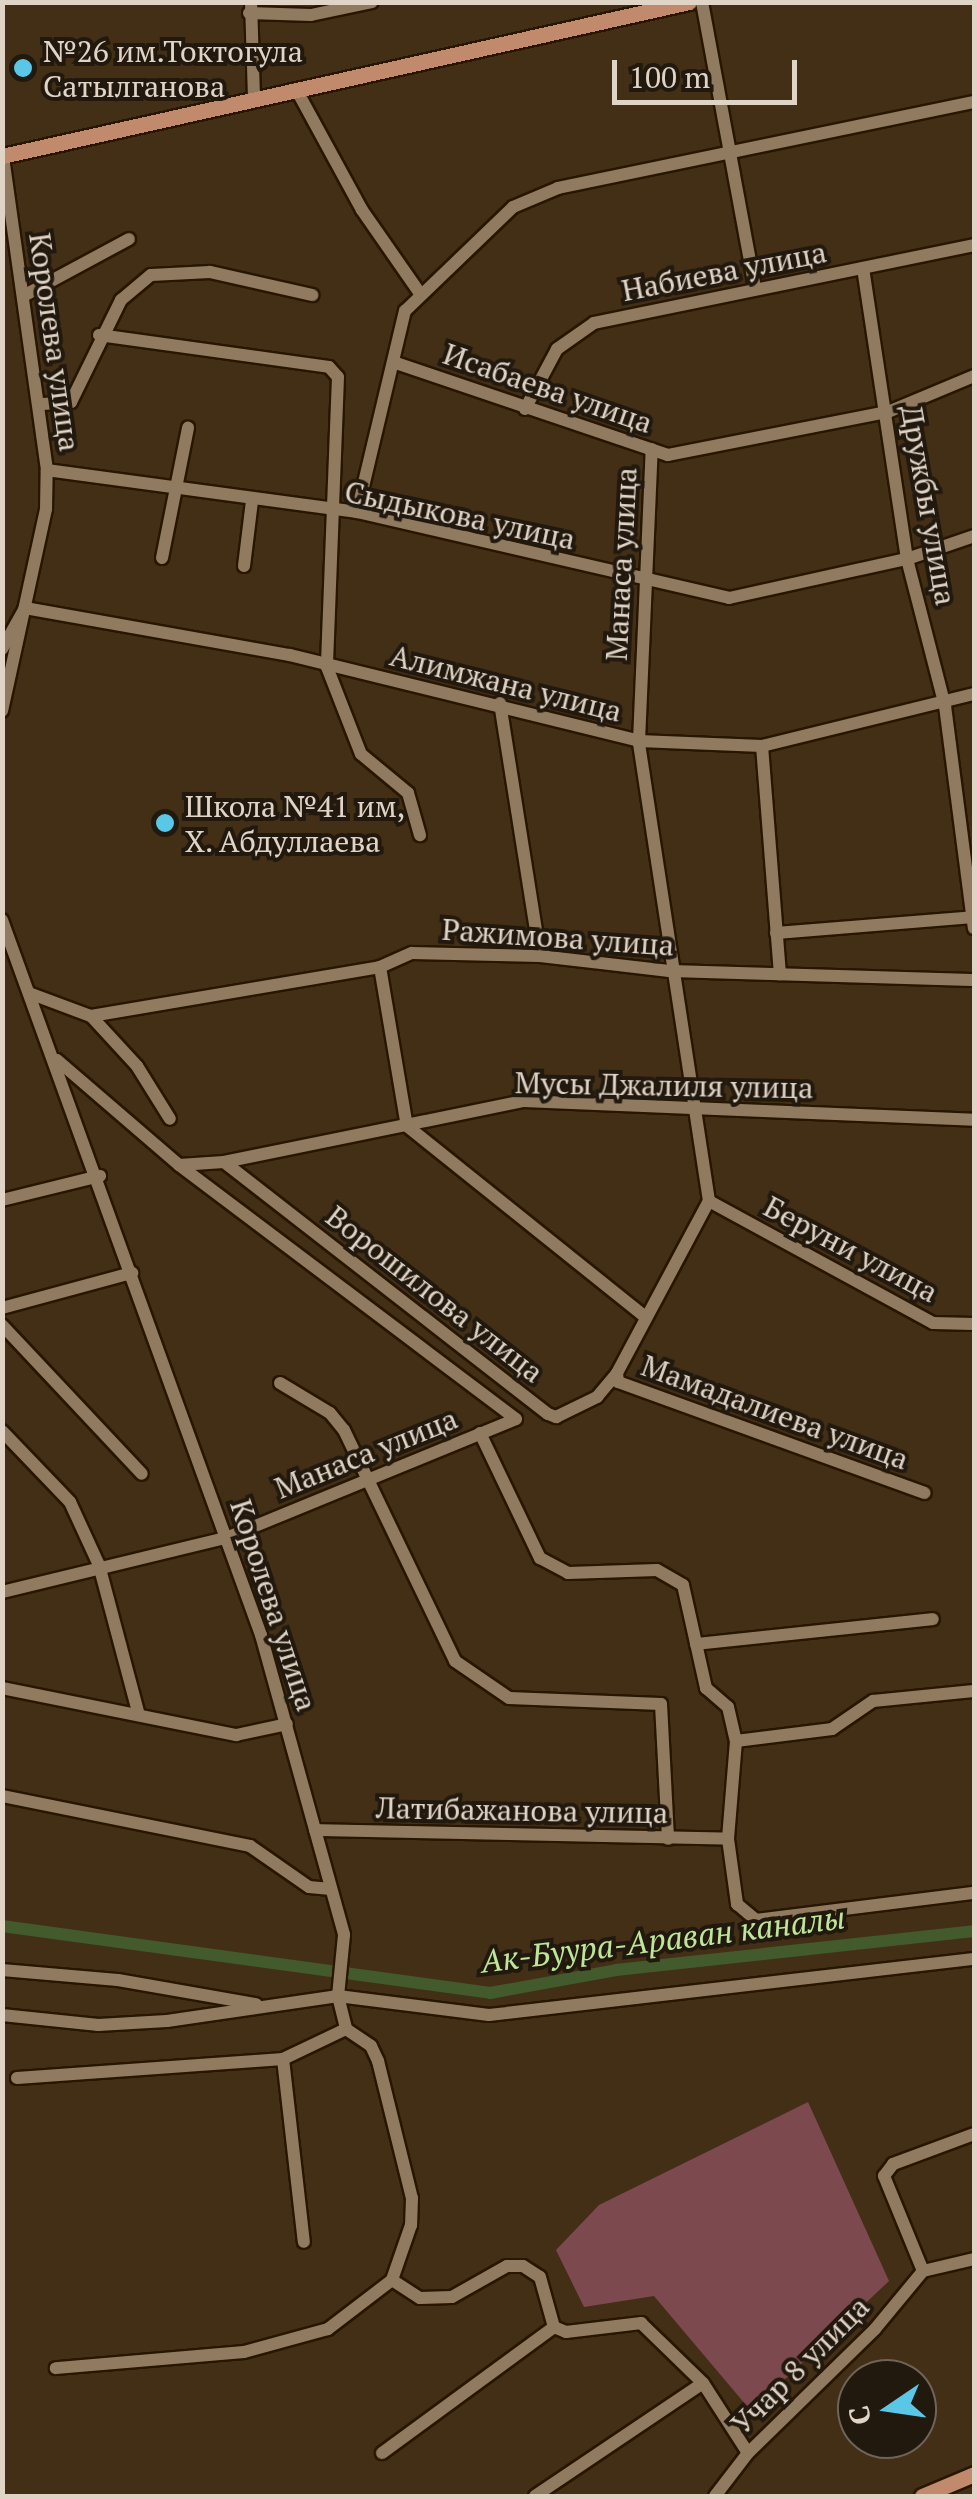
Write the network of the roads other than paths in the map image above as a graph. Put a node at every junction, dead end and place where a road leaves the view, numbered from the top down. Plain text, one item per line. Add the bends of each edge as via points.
1 (372, 2) edge
2 (690, 2) edge
3 (702, 2) edge
4 (250, 8) edge
5 (296, 89) junction
6 (254, 98) junction
7 (974, 102) edge
8 (730, 152) junction
9 (3, 156) edge
10 (129, 239) dead end
11 (974, 245) edge
12 (863, 268) junction
13 (755, 289) junction
14 (25, 294) junction
15 (312, 295) dead end
16 (421, 295) junction
17 (100, 335) junction
18 (396, 363) junction
19 (974, 376) edge
20 (42, 404) junction
21 (525, 409) junction
22 (888, 412) junction
23 (188, 428) dead end
24 (652, 449) junction
25 (47, 470) junction
26 (178, 490) junction
27 (252, 501) junction
28 (358, 512) junction
29 (334, 513) junction
30 (974, 536) edge
31 (162, 558) dead end
32 (908, 559) junction
33 (244, 566) dead end
34 (642, 582) junction
35 (25, 608) junction
36 (2, 650) edge
37 (327, 667) junction
38 (974, 694) edge
39 (500, 702) junction
40 (944, 706) junction
41 (2, 711) edge
42 (638, 741) junction
43 (762, 746) junction
44 (420, 835) dead end
45 (2, 920) edge
46 (974, 922) edge
47 (776, 933) junction
48 (540, 956) junction
49 (380, 967) junction
50 (669, 971) junction
51 (780, 974) junction
52 (974, 980) edge
53 (28, 993) junction
54 (91, 1016) junction
55 (56, 1058) junction
56 (699, 1106) junction
57 (170, 1118) dead end
58 (974, 1120) edge
59 (407, 1126) junction
60 (224, 1162) junction
61 (179, 1165) junction
62 (100, 1176) junction
63 (2, 1200) edge
64 (710, 1201) junction
65 (132, 1273) junction
66 (2, 1308) edge
67 (645, 1317) junction
68 (974, 1324) edge
69 (2, 1325) edge
70 (617, 1373) junction
71 (280, 1382) dead end
72 (516, 1418) joint
73 (2, 1431) edge
74 (480, 1433) junction
75 (142, 1474) dead end
76 (364, 1481) junction
77 (924, 1493) dead end
78 (226, 1538) junction
79 (99, 1565) junction
80 (2, 1592) edge
81 (933, 1618) dead end
82 (696, 1644) junction
83 (2, 1688) edge
84 (974, 1690) edge
85 (139, 1715) junction
86 (287, 1724) junction
87 (736, 1740) junction
88 (2, 1796) edge
89 (315, 1830) junction
90 (668, 1839) junction
91 (728, 1839) junction
92 (331, 1890) junction
93 (974, 1893) edge
94 (974, 1959) edge
95 (2, 1970) edge
96 (338, 1991) junction
97 (268, 2006) junction
98 (2, 2015) edge
99 (346, 2029) junction
100 (283, 2058) junction
101 (17, 2078) dead end
102 (974, 2134) edge
103 (304, 2242) dead end
104 (974, 2259) edge
105 (923, 2271) junction
106 (392, 2280) junction
107 (554, 2327) junction
108 (56, 2368) dead end
109 (703, 2383) junction
110 (748, 2453) junction
111 (382, 2454) dead end
112 (974, 2474) edge
113 (535, 2496) edge
114 (716, 2496) edge
115 (922, 2496) edge

1 - 4 street via 312,15
2 - 5 main road
3 - 8 street
4 - 6 street
5 - 6 main road
5 - 16 street via 362,210
6 - 9 main road
7 - 8 street
8 - 13 street
8 - 16 street via 558,188 513,207
9 - 14 street, Королева улица
10 - 14 street
11 - 12 street, Набиева улица
12 - 13 street, Набиева улица
12 - 22 street, Дружбы улица
13 - 21 street, Набиева улица via 594,322 557,349
14 - 20 street, Королева улица
15 - 17 street via 210,272 151,276 121,300
16 - 18 street via 405,310
17 - 20 street via 71,402
17 - 29 street via 329,367 338,376
18 - 21 street, Исабаева улица
18 - 28 street
19 - 22 street, Исабаева улица
20 - 25 street, Королева улица
21 - 24 street, Исабаева улица
22 - 24 street, Исабаева улица via 749,444 668,455
22 - 32 street, Дружбы улица
23 - 26 street
24 - 34 street, Манаса улица
25 - 26 street, Сыдыкова улица
25 - 35 street, Королева улица
26 - 27 street, Сыдыкова улица
26 - 31 street
27 - 29 street, Сыдыкова улица
27 - 33 street
28 - 29 street, Сыдыкова улица
28 - 34 street, Сыдыкова улица
29 - 37 street
30 - 32 street, Сыдыкова улица
32 - 34 street, Сыдыкова улица via 728,598
32 - 40 street, Дружбы улица
34 - 42 street, Манаса улица
35 - 36 street
35 - 37 street, Алимжана улица
35 - 41 street, Королева улица
37 - 39 street, Алимжана улица
37 - 44 street via 361,754 408,793
38 - 40 street, Алимжана улица
39 - 42 street, Алимжана улица
39 - 48 street
40 - 43 street, Алимжана улица
40 - 46 street, Дружбы улица
42 - 43 street, Алимжана улица
42 - 50 street, Манаса улица
43 - 47 street
45 - 53 street, Королева улица
46 - 47 street
47 - 51 street
48 - 49 street, Ражимова улица via 412,953
48 - 50 street, Ражимова улица
49 - 54 street, Ражимова улица
49 - 59 street
50 - 51 street, Ражимова улица
50 - 56 street, Манаса улица
51 - 52 street, Ражимова улица
53 - 54 street, Ражимова улица
53 - 55 street, Королева улица
54 - 57 street via 137,1066
55 - 61 street, Ворошилова улица
55 - 62 street, Королева улица
56 - 58 street, Мусы Джалиля улица
56 - 59 street, Мусы Джалиля улица via 524,1101
56 - 64 street, Манаса улица
59 - 60 street, Мусы Джалиля улица
59 - 67 street, Мамадалиева улица
60 - 61 street, Мусы Джалиля улица
60 - 70 street, Ворошилова улица via 548,1414 556,1417 597,1397
61 - 72 street, Ворошилова улица
62 - 63 street
62 - 65 street, Королева улица
64 - 67 street
64 - 68 street, Беруни улица via 933,1323
65 - 66 street
65 - 78 street, Королева улица
67 - 70 street
69 - 75 street
70 - 77 street, Мамадалиева улица via 618,1382
71 - 76 street via 330,1413
72 - 74 street, Манаса улица
73 - 79 street via 70,1502
74 - 76 street, Манаса улица
74 - 82 street via 540,1558 568,1573 657,1570 684,1585
76 - 78 street, Манаса улица
76 - 90 street via 455,1661 508,1698 661,1704
78 - 79 street, Манаса улица
78 - 86 street, Королева улица
79 - 80 street, Манаса улица
79 - 85 street
81 - 82 street
82 - 87 street via 706,1688 728,1707
83 - 85 street
84 - 87 street via 873,1701 832,1729
85 - 86 street via 236,1735
86 - 89 street, Королева улица
87 - 91 street
88 - 92 street via 250,1846 308,1887
89 - 90 street, Латибажанова улица
89 - 92 street, Королева улица
90 - 91 street, Латибажанова улица
91 - 93 street via 737,1904 756,1920
92 - 96 street, Королева улица via 344,1960
94 - 96 street via 489,2016
95 - 97 street via 118,1980
96 - 97 street
96 - 99 street
97 - 98 street via 98,2025
99 - 100 street
99 - 106 street via 371,2046 378,2061 412,2198 411,2224
100 - 101 street
100 - 103 street
102 - 105 street via 892,2164 884,2176
104 - 105 street
105 - 110 street, Учар 8 улица
106 - 107 street via 420,2298 452,2297 507,2266 522,2266 540,2277
106 - 108 street via 328,2329 286,2344
107 - 109 street via 566,2332 641,2324
107 - 111 street
109 - 110 street
109 - 113 street
110 - 114 street, Учар 8 улица
112 - 115 main road

